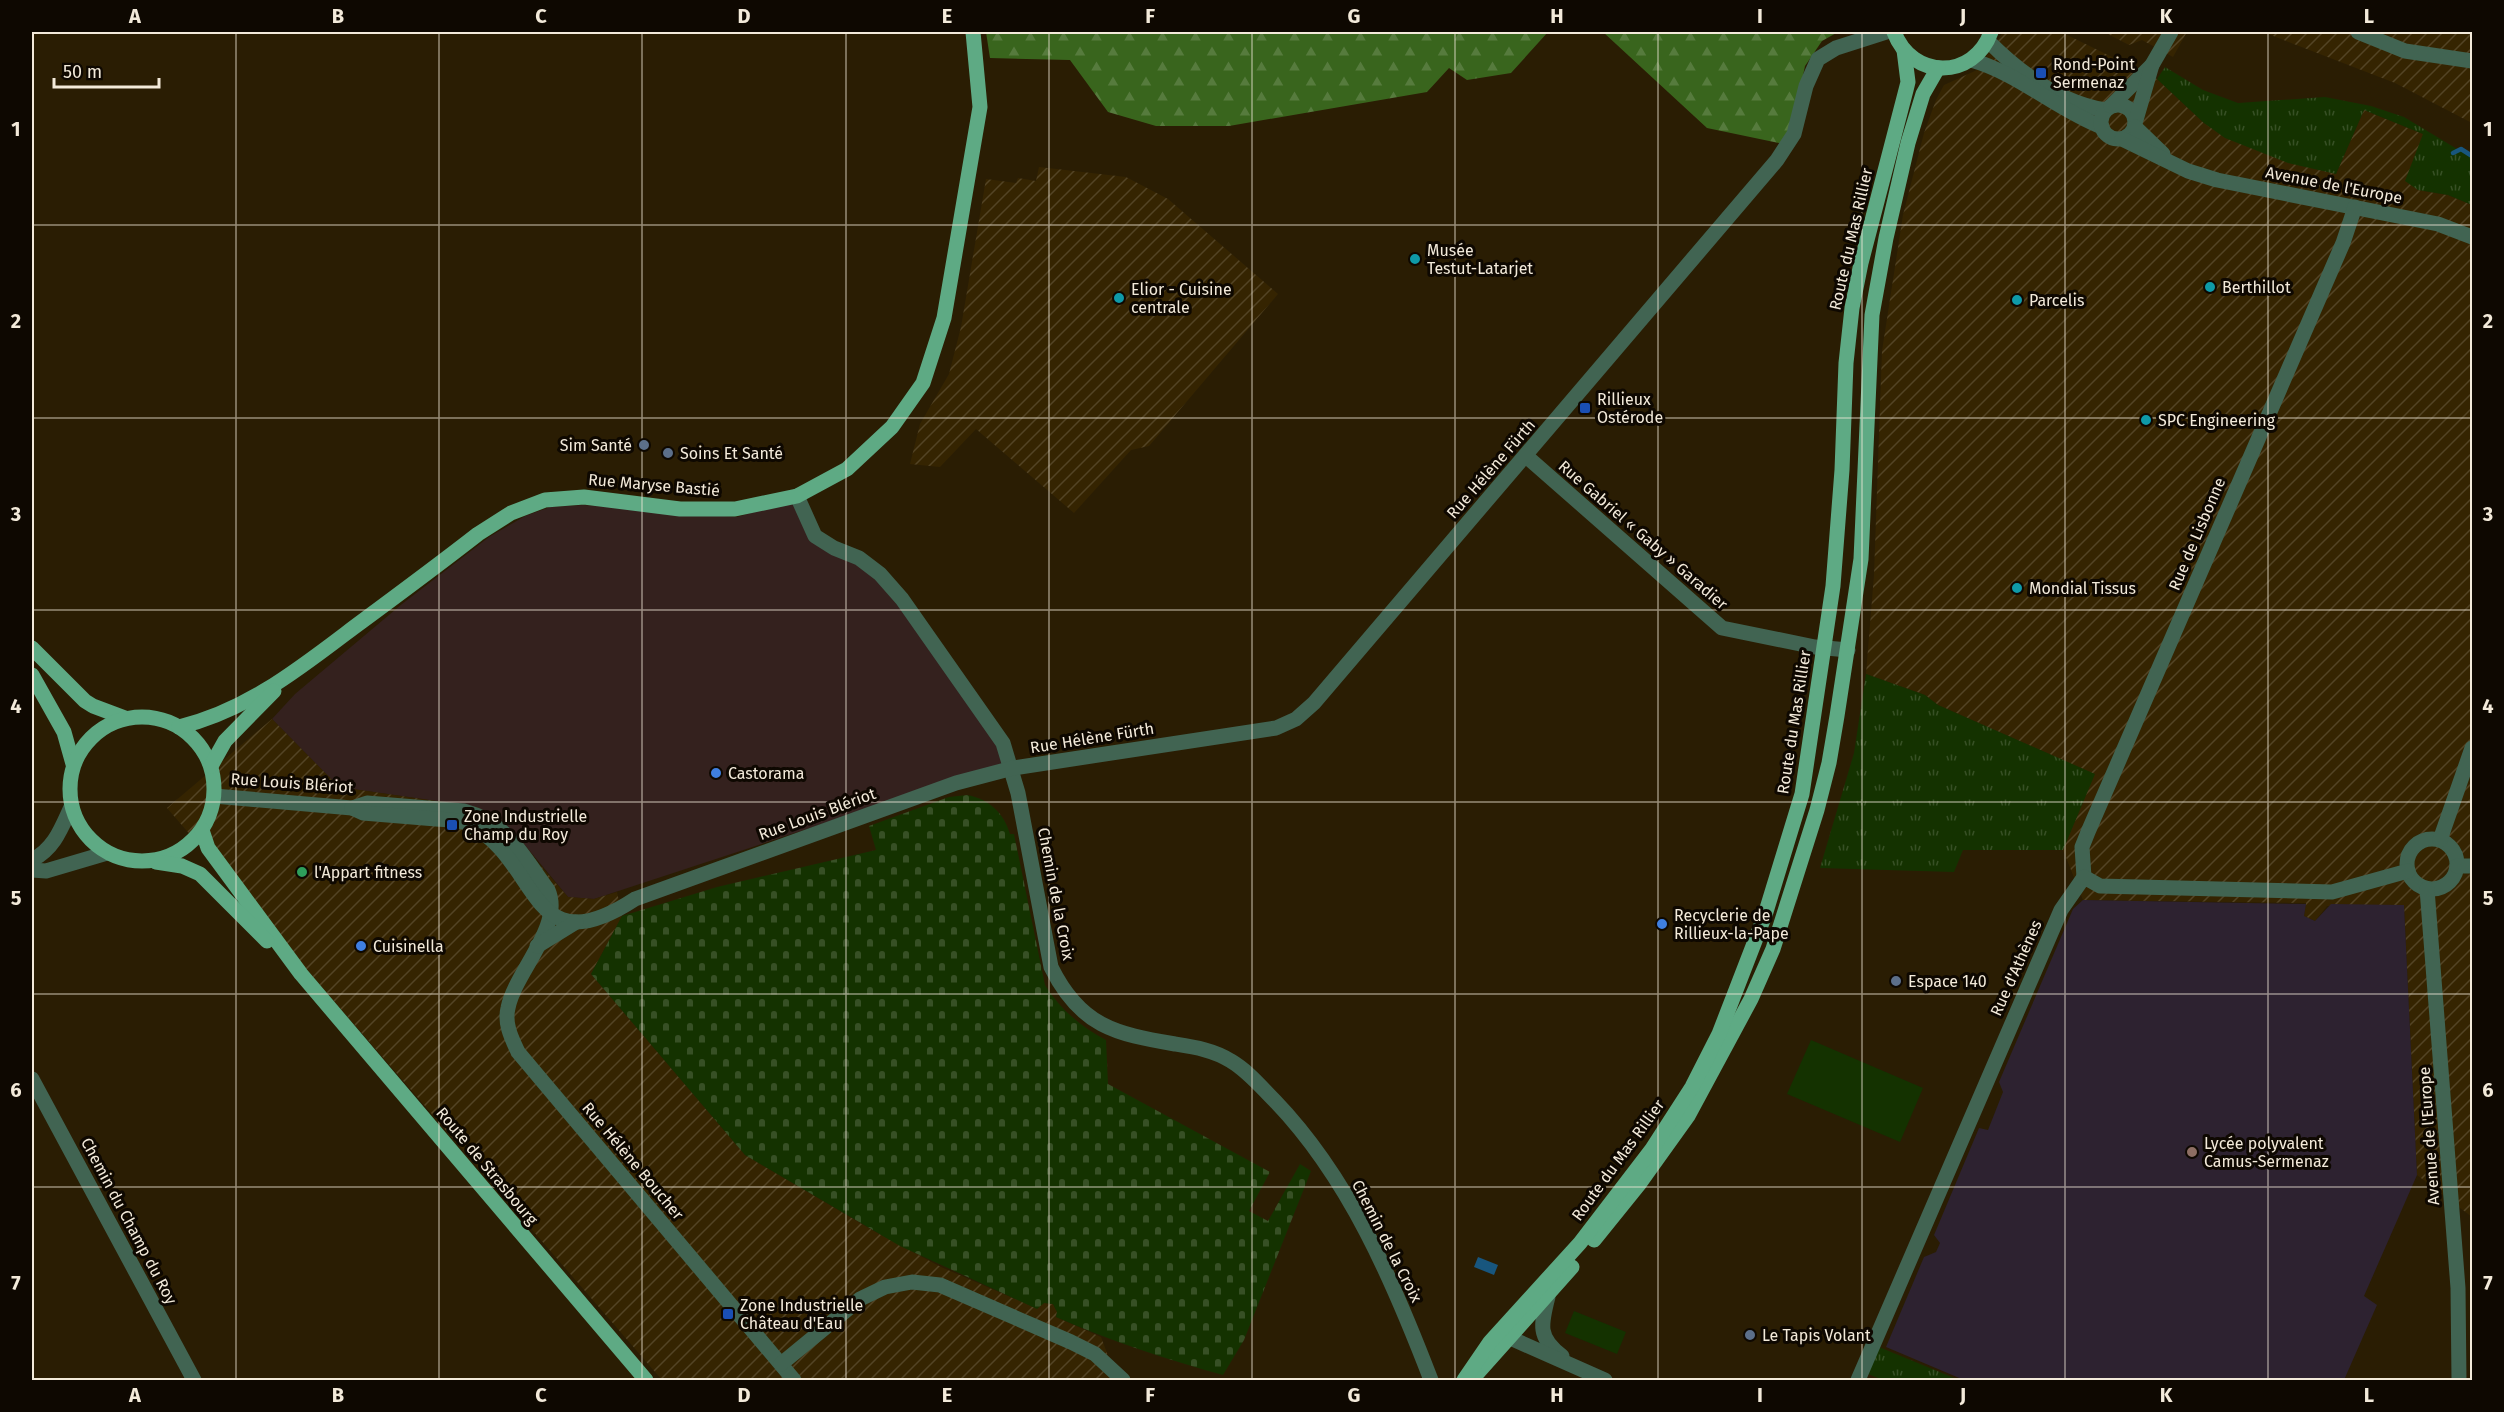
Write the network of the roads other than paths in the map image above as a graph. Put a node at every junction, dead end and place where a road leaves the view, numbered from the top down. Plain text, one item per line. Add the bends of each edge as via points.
1 (974, 32) edge
2 (1886, 32) edge
3 (1894, 32) edge
4 (2171, 32) edge
5 (2358, 32) edge
6 (1989, 36) edge
7 (1904, 50) junction
8 (1971, 60) junction
9 (2472, 62) edge
10 (2152, 65) junction
11 (1938, 68) junction
12 (2109, 108) junction
13 (2135, 124) junction
14 (2102, 127) junction
15 (2122, 139) junction
16 (2188, 171) junction
17 (2355, 207) junction
18 (2472, 237) edge
19 (1526, 456) junction
20 (797, 496) junction
21 (32, 648) edge
22 (1824, 648) junction
23 (1848, 650) junction
24 (32, 675) edge
25 (286, 679) junction
26 (125, 718) junction
27 (179, 727) junction
28 (2472, 748) edge
29 (74, 764) junction
30 (210, 766) junction
31 (1012, 768) junction
32 (214, 795) junction
33 (71, 807) junction
34 (202, 830) junction
35 (2440, 840) junction
36 (107, 853) junction
37 (32, 860) edge
38 (153, 861) junction
39 (2465, 866) edge
40 (32, 870) edge
41 (2408, 871) junction
42 (2084, 877) junction
43 (2427, 889) junction
44 (543, 894) junction
45 (550, 914) junction
46 (576, 922) junction
47 (537, 946) junction
48 (301, 974) junction
49 (32, 1079) edge
50 (1548, 1297) junction
51 (1504, 1336) junction
52 (780, 1364) junction
53 (1576, 1366) junction
54 (194, 1380) edge
55 (646, 1380) edge
56 (794, 1380) edge
57 (1123, 1380) edge
58 (1431, 1380) edge
59 (1464, 1380) edge
60 (1470, 1380) edge
61 (1605, 1380) edge
62 (1858, 1380) edge
63 (2459, 1380) edge

1 - 20 main road, Rue Maryse Bastié via 980,107 944,318 923,383 892,427 847,469
2 - 19 street, Rue Hélène Fürth via 1836,48 1818,59 1806,86 1794,134 1778,160
3 - 7 main road
4 - 10 street
5 - 9 street via 2405,51
6 - 8 main road
6 - 12 street via 2038,82 2085,106
7 - 11 main road via 1913,59
7 - 22 main road, Route du Mas Rillier via 1908,82 1852,308 1833,586
8 - 11 main road via 1955,67
8 - 14 street via 1989,65
10 - 12 street
10 - 13 street
11 - 23 main road, Route du Mas Rillier via 1923,94 1908,143 1872,315 1861,559
12 - 13 street via 2129,108
12 - 14 street via 2102,118
13 - 15 street via 2132,133
13 - 16 street, Avenue de l'Europe via 2168,158
14 - 15 street via 2112,138
15 - 16 street, Avenue de l'Europe
16 - 17 street, Avenue de l'Europe
17 - 18 street, Avenue de l'Europe via 2438,224
17 - 42 street, Rue de Lisbonne via 2343,243 2088,832 2082,847
19 - 22 street, Rue Gabriel « Gaby » Garadier via 1722,628
19 - 31 street, Rue Hélène Fürth via 1314,703 1296,719 1276,728
20 - 25 main road, Rue Maryse Bastié via 735,509 680,509 584,497 545,500 512,513 478,534
20 - 31 street, Chemin de la Croix via 815,536 859,558 902,599 983,712 1003,743
21 - 26 main road via 85,701
22 - 23 street, Rue Gabriel « Gaby » Garadier
22 - 51 main road, Route du Mas Rillier via 1802,794 1765,915 1719,1034 1692,1087 1652,1149
23 - 50 main road, Route du Mas Rillier via 1829,763 1816,810 1773,949 1751,999 1688,1116 1640,1183
24 - 29 main road via 64,732
25 - 27 main road, Rue Maryse Bastié via 206,721
25 - 30 main road, Rue Maryse Bastié via 232,733
26 - 27 main road via 162,719
26 - 29 main road via 103,728 85,743
27 - 30 main road via 198,744
28 - 35 street
29 - 33 main road via 69,785
30 - 32 main road
31 - 46 street, Rue Louis Blériot via 956,783 635,900 618,911
31 - 58 street, Chemin de la Croix via 1051,968 1062,989 1080,1009 1123,1035 1202,1048 1231,1060 1288,1115 1347,1196 1396,1294
32 - 34 main road
32 - 44 street, Rue Louis Blériot via 352,808 367,803 428,807 478,815 505,831
33 - 36 main road via 91,841
33 - 37 street via 57,839
34 - 38 main road via 172,855
34 - 48 main road, Route de Strasbourg via 208,849
35 - 39 street
35 - 41 street via 2415,846 2407,862
36 - 38 main road via 122,859
36 - 40 street via 46,871
38 - 48 main road, Route de Strasbourg via 200,874
39 - 43 street via 2451,881
41 - 42 street via 2332,892 2100,886
41 - 43 street via 2415,882
42 - 62 street, Rue d'Athènes via 2061,910
43 - 63 street, Avenue de l'Europe via 2458,1288
44 - 45 street via 552,899
44 - 47 street
45 - 46 street via 562,921
45 - 47 street, Rue Hélène Boucher
46 - 47 street
47 - 52 street, Rue Hélène Boucher via 507,1010 509,1033 518,1052
48 - 55 main road, Route de Strasbourg
49 - 54 street, Chemin du Champ du Roy
50 - 51 main road, Route du Mas Rillier
50 - 53 street via 1542,1327 1544,1339
51 - 53 street
51 - 59 main road, Route du Mas Rillier via 1482,1352
51 - 60 main road, Route du Mas Rillier
52 - 56 street, Rue Hélène Boucher
52 - 57 street via 860,1299 885,1287 912,1282 940,1285 1071,1342 1095,1354
53 - 61 street

